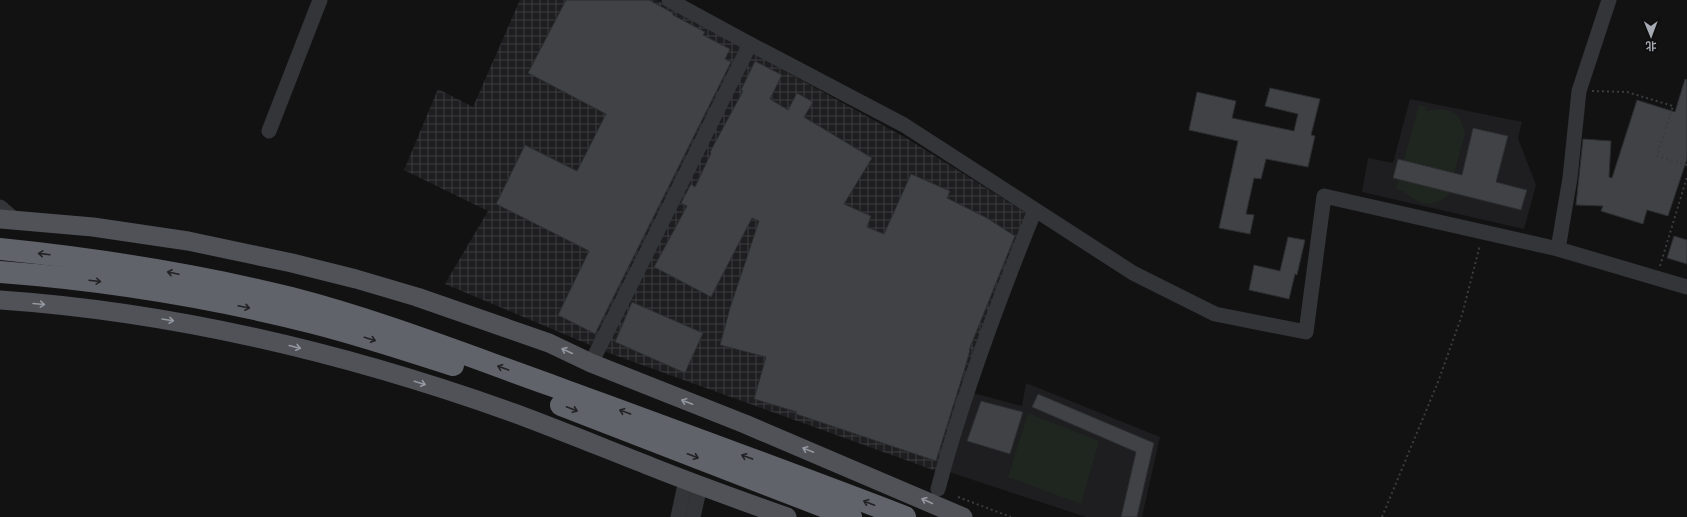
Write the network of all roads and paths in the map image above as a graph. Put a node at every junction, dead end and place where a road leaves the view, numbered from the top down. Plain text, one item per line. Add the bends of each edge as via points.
1 (320, 0) edge
2 (670, 0) edge
3 (1609, 0) edge
4 (750, 44) junction
5 (1579, 91) junction
6 (269, 131) dead end
7 (1687, 165) edge
8 (1687, 177) edge
9 (0, 207) edge
10 (1035, 210) junction
11 (7, 219) edge
12 (1484, 233) junction
13 (0, 249) edge
14 (1558, 250) junction
15 (0, 272) edge
16 (1657, 278) junction
17 (1687, 287) edge
18 (208, 290) junction
19 (0, 300) edge
20 (591, 362) junction
21 (693, 483) junction
22 (938, 489) dead end
23 (678, 517) edge
24 (693, 517) edge
25 (787, 517) edge
26 (851, 517) edge
27 (905, 517) edge
28 (963, 517) edge
29 (1382, 517) edge

1 - 6 street
2 - 4 street
3 - 5 street
4 - 10 street via 904,125
4 - 20 street
5 - 7 path via 1627,92 1673,106 1657,156
5 - 14 street via 1570,178
8 - 16 path
9 - 11 street
10 - 12 street via 1133,273 1215,314 1306,332 1324,196
10 - 22 street via 979,354
20 -> 11 main road via 549,343 486,320 418,297 323,271 156,236 86,226
12 - 14 street
12 - 29 path via 1462,315 1438,382
18 -> 13 highway via 164,271
14 - 16 street
15 -> 18 highway
16 - 17 street
18 -> 26 highway via 471,371
27 -> 18 highway via 405,332 292,299
19 -> 21 main road via 84,308 165,320 301,349 513,413
28 -> 20 main road
21 - 23 street
21 - 24 street
21 - 25 main road

